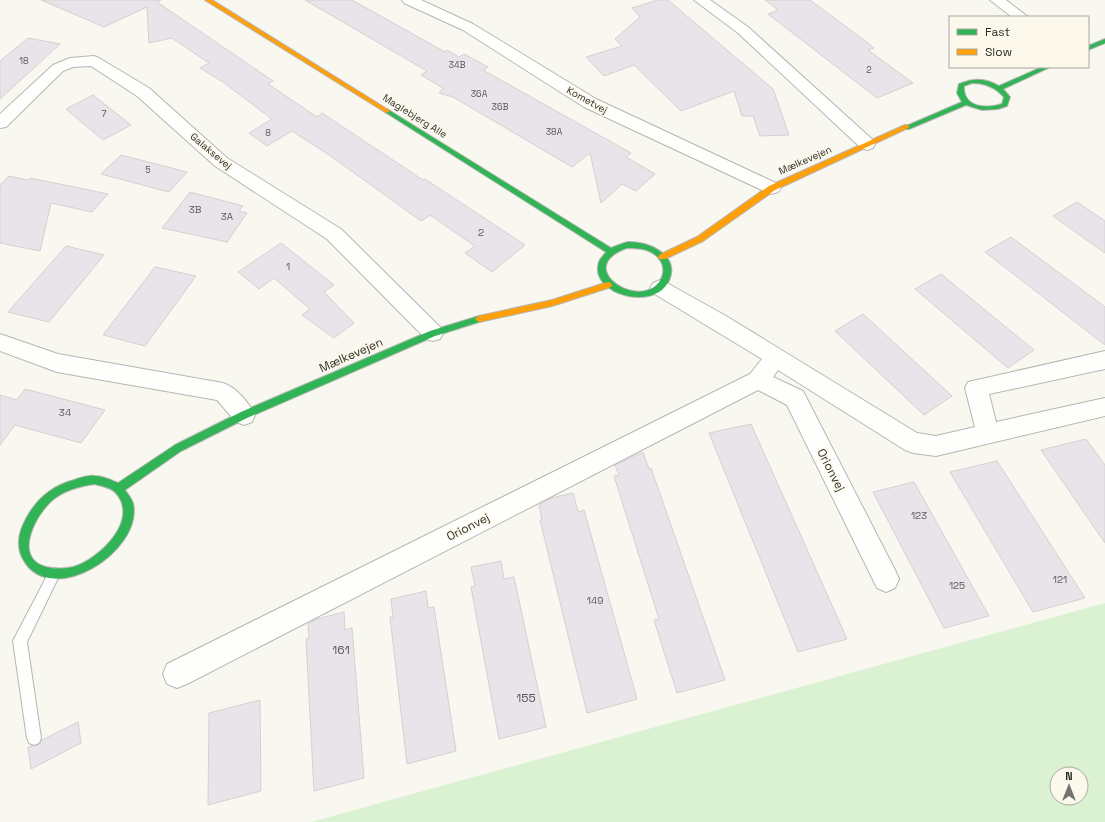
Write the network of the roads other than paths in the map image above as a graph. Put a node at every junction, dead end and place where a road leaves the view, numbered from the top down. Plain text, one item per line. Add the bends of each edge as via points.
1 (208, 0) edge
2 (409, 0) edge
3 (702, 0) edge
4 (997, 0) edge
5 (1020, 16) edge
6 (1105, 41) edge
7 (1089, 48) edge
8 (1045, 68) edge
9 (1000, 88) junction
10 (967, 102) junction
11 (0, 123) edge
12 (867, 144) junction
13 (772, 188) junction
14 (610, 251) junction
15 (662, 257) junction
16 (608, 285) junction
17 (660, 288) junction
18 (433, 333) junction
19 (0, 342) edge
20 (776, 358) junction
21 (1105, 360) edge
22 (758, 380) junction
23 (1105, 407) edge
24 (244, 415) junction
25 (988, 434) junction
26 (119, 488) junction
27 (54, 574) junction
28 (886, 579) dead end
29 (177, 674) dead end
30 (34, 738) dead end

1 - 14 street, Maglebjerg Alle
2 - 13 street, Kometvej via 468,27 590,103
3 - 12 street via 743,30
4 - 5 street
6 - 7 street
8 - 9 street
9 - 10 street via 1007,97 1002,107 988,110
9 - 10 street via 986,82 965,82 961,85 959,93
10 - 12 street, Mælkevejen
11 - 18 street, Galaksevej via 58,68 70,63 94,61 143,92 221,162 334,234
12 - 13 street, Mælkevejen
13 - 15 street, Mælkevejen via 700,238
14 - 15 street via 623,246 637,245 655,251
14 - 16 street via 601,264 603,278
15 - 17 street via 668,273
16 - 17 street via 628,295 651,293
16 - 18 street, Mælkevejen via 552,303
17 - 20 street
18 - 24 street, Mælkevejen
19 - 24 street via 57,363 223,392
20 - 22 street, Orionvej
20 - 25 street via 913,443 936,446
21 - 25 street via 976,388
22 - 28 street, Orionvej via 795,398
22 - 29 street, Orionvej
23 - 25 street
24 - 26 street, Mælkevejen via 178,448
26 - 27 street via 126,498 129,510 127,524 120,539 94,564 67,574
26 - 27 street via 109,482 80,482 50,496 37,508 28,522 24,551 30,562 40,571
27 - 30 lane via 20,641

